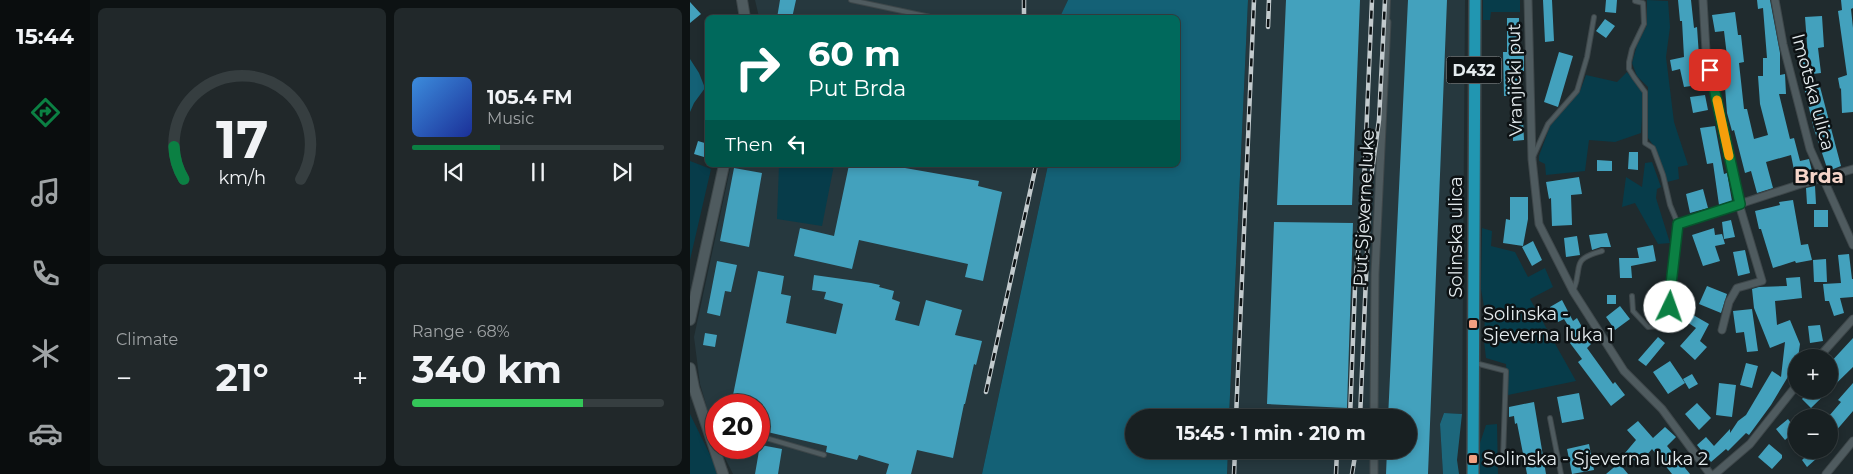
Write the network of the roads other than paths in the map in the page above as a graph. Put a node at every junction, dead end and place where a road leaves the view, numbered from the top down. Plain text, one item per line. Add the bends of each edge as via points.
1 (742, 0) edge
2 (851, 0) edge
3 (1388, 0) edge
4 (1475, 0) edge
5 (1528, 0) edge
6 (1703, 0) edge
7 (1775, 0) edge
8 (1635, 1) dead end
9 (744, 15) edge
10 (921, 15) edge
11 (1594, 17) dead end
12 (1387, 22) joint
13 (1532, 159) junction
14 (724, 167) edge
15 (1853, 169) edge
16 (1823, 178) junction
17 (1740, 204) junction
18 (1678, 224) junction
19 (1853, 245) edge
20 (1602, 251) dead end
21 (1573, 291) junction
22 (1632, 296) dead end
23 (1853, 319) edge
24 (690, 320) edge
25 (1722, 330) dead end
26 (1826, 349) edge
27 (1473, 362) junction
28 (690, 368) edge
29 (1788, 396) edge
30 (1374, 409) edge
31 (705, 411) edge
32 (1550, 418) dead end
33 (770, 439) edge
34 (1853, 441) edge
35 (824, 455) dead end
36 (1503, 458) dead end
37 (719, 459) edge
38 (1374, 459) edge
39 (723, 474) edge
40 (1374, 474) edge
41 (1473, 474) edge
42 (1561, 474) edge
43 (1710, 474) edge
44 (1715, 474) edge
45 (1826, 474) edge

1 - 9 main road
2 - 10 lane
3 - 12 lane, Put Sjeverne luke
4 - 27 main road, Solinska ulica / D432
5 - 13 street, Vranjički put
6 - 17 street via 1706,51
7 - 16 street, Imotska ulica via 1810,149
8 - 18 lane via 1643,3 1644,24 1632,48 1630,69 1646,92 1645,143 1653,148
11 - 13 lane, Vranjički put via 1577,91 1548,124
12 - 30 street, Put Sjeverne luke via 1375,274
13 - 21 street, Vranjički put via 1539,224
14 - 24 main road
15 - 16 street
16 - 17 street
16 - 19 street, Imotska ulica
17 - 18 street
17 - 25 street via 1762,281 1737,288
18 - 22 lane via 1670,320 1661,326 1648,327 1633,311
20 - 21 lane via 1583,258 1577,267
21 - 43 street, Vranjički put via 1624,370 1662,409
23 - 26 street
27 - 36 lane via 1506,371
27 - 41 main road, Solinska ulica / D432
28 - 31 main road via 694,388
29 - 44 street via 1750,444
32 - 42 lane
33 - 35 lane
34 - 45 street
37 - 39 main road
38 - 40 street

